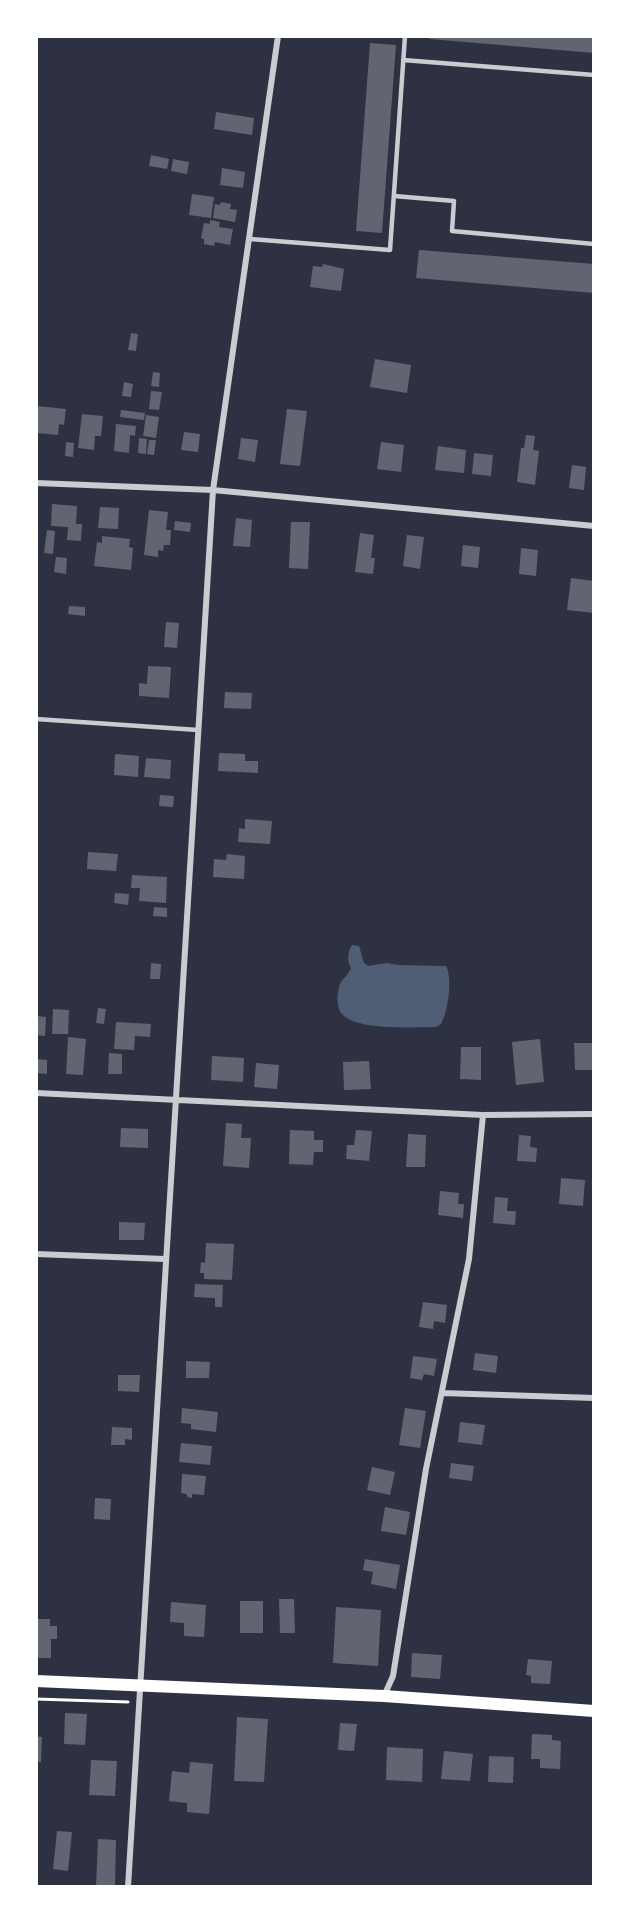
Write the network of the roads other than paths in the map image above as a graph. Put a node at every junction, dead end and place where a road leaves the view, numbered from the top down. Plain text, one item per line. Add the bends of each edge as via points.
1 (278, 36) edge
2 (405, 36) edge
3 (404, 60) junction
4 (594, 75) edge
5 (394, 196) junction
6 (250, 239) junction
7 (594, 244) edge
8 (36, 483) edge
9 (213, 490) junction
10 (594, 526) edge
11 (36, 719) edge
12 (198, 730) junction
13 (36, 1093) edge
14 (175, 1100) junction
15 (594, 1114) edge
16 (483, 1115) junction
17 (36, 1254) edge
18 (165, 1259) junction
19 (441, 1393) junction
20 (594, 1398) edge
21 (36, 1681) edge
22 (139, 1685) junction
23 (384, 1696) junction
24 (594, 1710) edge
25 (128, 1887) edge

1 - 6 street
2 - 3 lane
3 - 4 lane
3 - 5 lane
5 - 6 lane via 390,250
5 - 7 lane via 454,201 452,231
6 - 9 street
8 - 9 street
9 - 10 street
9 - 12 street
11 - 12 lane
12 - 14 street
13 - 14 street
14 - 16 street
14 - 18 street
15 - 16 street
16 - 19 street via 469,1259
17 - 18 street
18 - 22 street
19 - 20 street
19 - 23 street via 393,1676
21 - 22 main road
22 - 23 main road
22 - 25 street
23 - 24 main road

